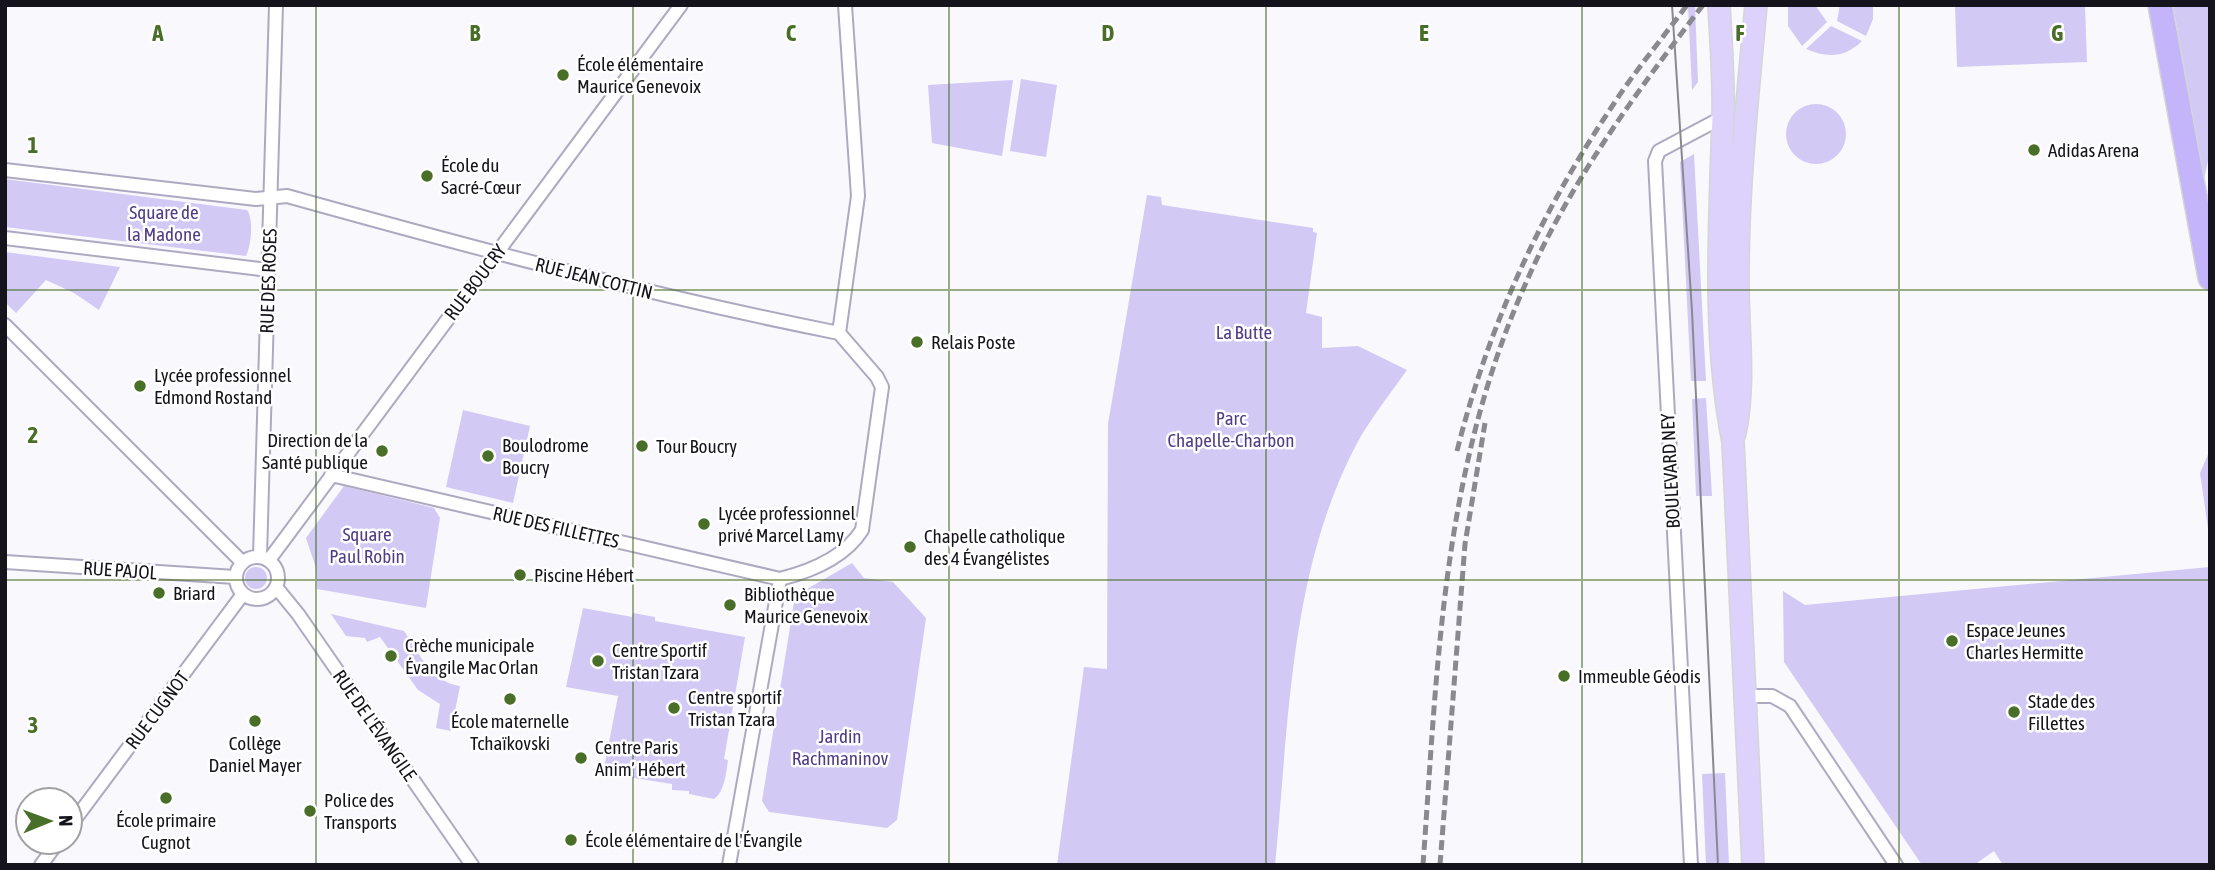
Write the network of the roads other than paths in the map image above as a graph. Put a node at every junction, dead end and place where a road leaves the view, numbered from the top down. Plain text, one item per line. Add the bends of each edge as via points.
1 (276, 5) edge
2 (681, 5) edge
3 (845, 5) edge
4 (1719, 5) edge
5 (1756, 5) edge
6 (2160, 5) edge
7 (1723, 117) junction
8 (5, 170) edge
9 (270, 198) junction
10 (5, 238) edge
11 (496, 253) junction
12 (268, 270) junction
13 (2210, 278) edge
14 (5, 325) edge
15 (839, 333) junction
16 (1733, 442) junction
17 (331, 475) junction
18 (264, 558) junction
19 (5, 562) edge
20 (242, 562) junction
21 (235, 577) junction
22 (780, 579) junction
23 (276, 587) junction
24 (243, 594) junction
25 (1746, 696) junction
26 (84, 807) edge
27 (472, 865) edge
28 (729, 865) edge
29 (1691, 865) edge
30 (1753, 865) edge
31 (1896, 865) edge

1 - 9 street, RUE DES ROSES
2 - 11 street, RUE BOUCRY
3 - 15 street via 858,196
4 - 7 main road
5 - 16 main road via 1739,208 1742,398
6 - 13 highway
7 - 16 main road via 1718,257 1724,399
7 - 29 street, BOULEVARD NEY via 1659,151 1655,161
8 - 9 street, RUE JEAN COTTIN
9 - 11 street, RUE JEAN COTTIN via 287,196
9 - 12 street, RUE DES ROSES
10 - 12 street
11 - 15 street, RUE JEAN COTTIN via 723,310
11 - 17 street, RUE BOUCRY
12 - 18 street, RUE DES ROSES
14 - 20 street
15 - 22 street via 882,387 863,530 851,548
16 - 25 main road
17 - 18 street, RUE BOUCRY
17 - 22 street, RUE DES FILLETTES
18 - 20 street
18 - 23 street via 277,572
19 - 21 street, RUE PAJOL
20 - 21 street
21 - 24 street
22 - 28 street
23 - 24 street via 257,599
23 - 27 street, RUE DE L'ÉVANGILE
24 - 26 street, RUE CUGNOT
25 - 30 main road
25 - 31 street via 1772,696 1790,706

